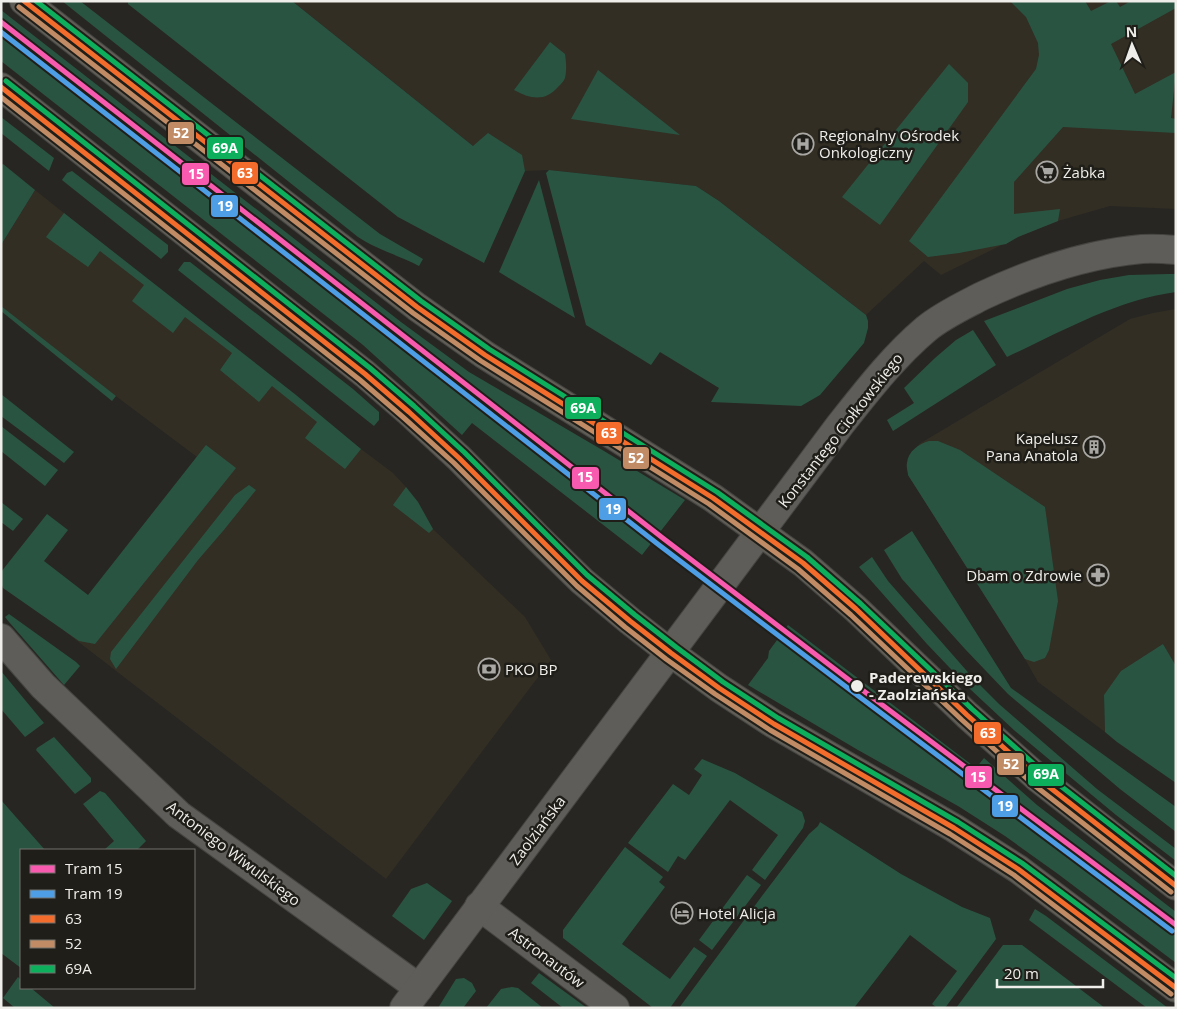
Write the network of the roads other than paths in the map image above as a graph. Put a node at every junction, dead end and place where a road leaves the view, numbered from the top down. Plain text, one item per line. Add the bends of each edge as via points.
1 (24, 1) edge
2 (1, 87) edge
3 (1176, 250) edge
4 (761, 532) junction
5 (1, 638) edge
6 (671, 653) junction
7 (1176, 886) edge
8 (479, 906) junction
9 (1176, 988) edge
10 (412, 998) edge
11 (615, 1008) edge

1 - 4 main road via 417,307 485,355 713,498
2 - 6 main road via 366,374 459,458 582,581
3 - 4 street, Konstantego Ciołkowskiego via 1143,249 1067,262 1011,282 928,328 877,379
4 - 6 street, Konstantego Ciołkowskiego
4 - 7 main road via 856,608 1039,779
5 - 10 street, Antoniego Wiwulskiego via 43,686 179,815
6 - 8 street, Zaolziańska
6 - 9 main road via 774,724 954,828 1018,869
8 - 10 street, Zaolziańska
8 - 11 street, Astronautów

